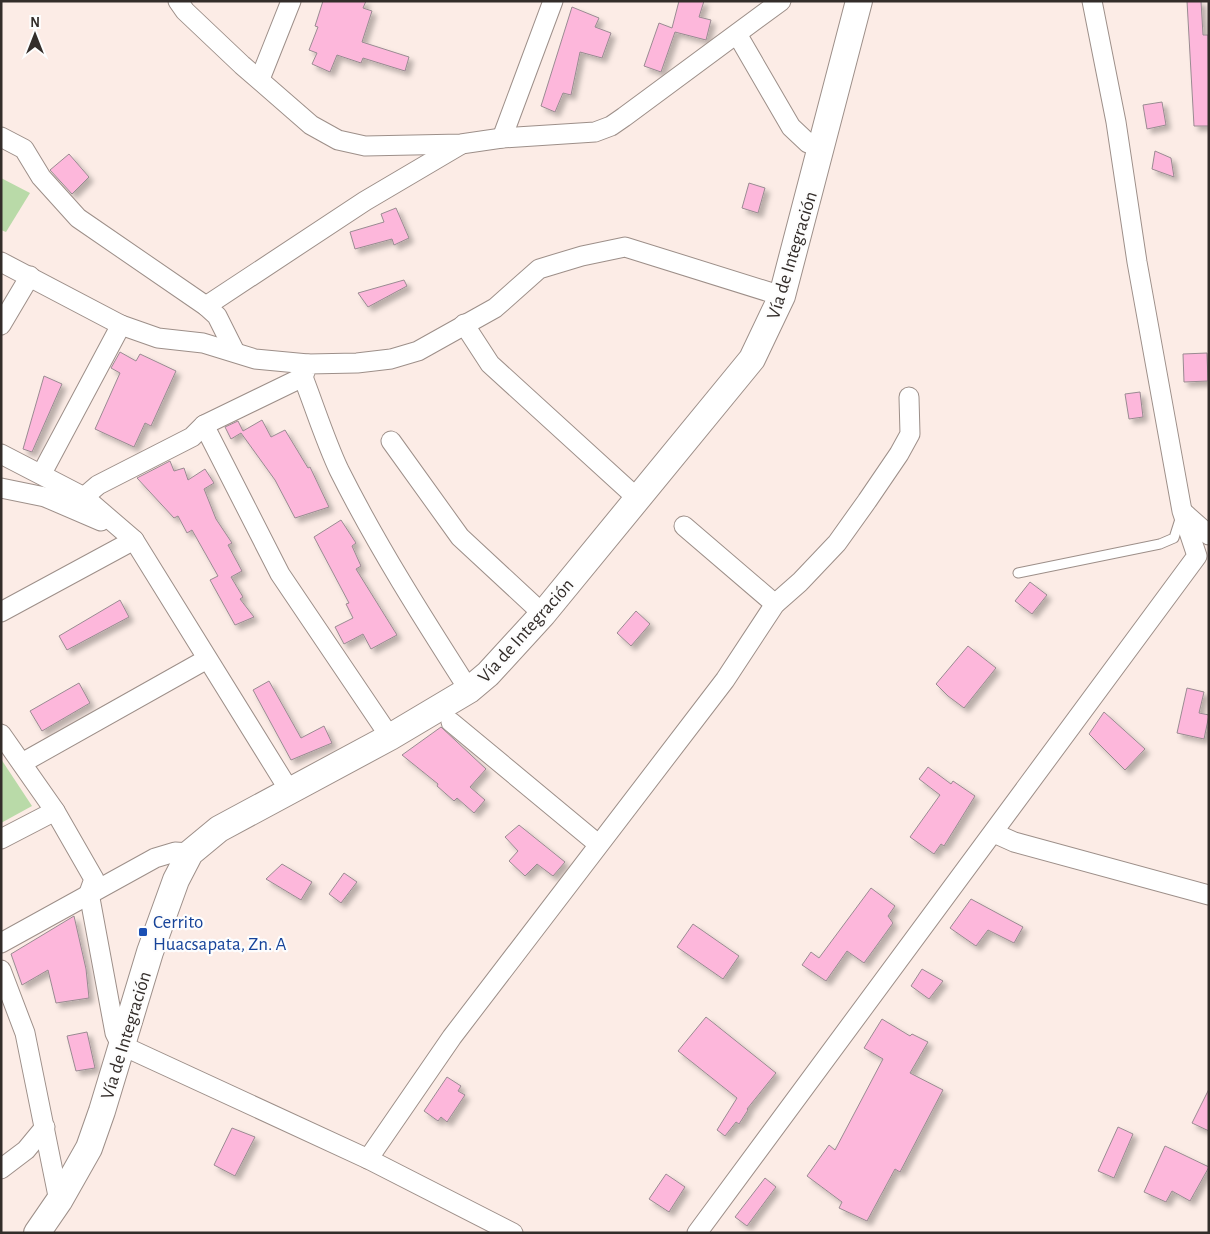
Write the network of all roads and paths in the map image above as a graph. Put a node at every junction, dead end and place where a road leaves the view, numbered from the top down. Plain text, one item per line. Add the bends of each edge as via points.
1 (178, 1) edge
2 (291, 1) edge
3 (553, 1) edge
4 (781, 1) edge
5 (859, 1) edge
6 (1092, 1) edge
7 (737, 34) junction
8 (260, 79) junction
9 (5, 137) edge
10 (502, 138) junction
11 (461, 144) junction
12 (823, 149) junction
13 (1, 262) edge
14 (30, 276) junction
15 (782, 296) junction
16 (206, 306) junction
17 (121, 324) junction
18 (464, 324) junction
19 (1, 325) edge
20 (235, 352) junction
21 (305, 371) junction
22 (909, 397) dead end
23 (204, 425) junction
24 (391, 441) dead end
25 (1, 454) edge
26 (42, 473) junction
27 (1, 488) edge
28 (84, 497) junction
29 (637, 498) junction
30 (1182, 511) junction
31 (684, 526) dead end
32 (129, 535) junction
33 (1208, 535) edge
34 (1197, 556) junction
35 (1018, 573) dead end
36 (775, 604) junction
37 (1, 612) edge
38 (543, 614) junction
39 (207, 660) junction
40 (469, 690) junction
41 (452, 722) dead end
42 (1, 734) edge
43 (390, 737) junction
44 (22, 763) junction
45 (289, 790) junction
46 (55, 811) junction
47 (994, 833) junction
48 (1, 839) edge
49 (598, 844) junction
50 (190, 853) junction
51 (89, 894) junction
52 (1209, 895) edge
53 (1, 943) edge
54 (3, 980) edge
55 (121, 1045) junction
56 (45, 1127) junction
57 (368, 1158) junction
58 (1, 1169) edge
59 (47, 1222) edge
60 (513, 1233) edge
61 (697, 1233) edge

1 - 8 street
2 - 8 street
3 - 10 street
4 - 7 street
5 - 12 main road, Vía de Integración
6 - 30 street via 1116,122 1137,262
7 - 10 street via 611,126 595,132
7 - 12 street via 792,127 808,144
8 - 11 street via 311,124 338,140 366,146
9 - 16 street via 24,149 41,178 78,218
10 - 11 street
11 - 16 street
12 - 15 main road, Vía de Integración
13 - 14 street
14 - 17 street
14 - 19 street
15 - 18 street via 625,247 539,269 495,308
15 - 29 main road, Vía de Integración via 752,360
16 - 20 street via 217,316
17 - 20 street via 158,338 203,342
17 - 26 street
18 - 21 street via 418,351
18 - 29 street via 490,364
20 - 21 street
21 - 23 street
21 - 40 street via 338,468 400,583
22 - 36 street via 910,434 899,454 837,543
23 - 28 street via 192,437 98,486
23 - 43 street via 280,574
24 - 38 street via 460,537
25 - 26 street
26 - 28 street
27 - 32 street via 45,497
28 - 32 street
29 - 38 main road, Vía de Integración
30 - 33 street
30 - 34 street
30 - 35 lane via 1174,538 1160,544
31 - 36 street
32 - 37 street
32 - 39 street
33 - 34 street
34 - 47 street
36 - 49 street via 725,680
38 - 40 main road, Vía de Integración
39 - 44 street
39 - 45 street
40 - 43 main road, Vía de Integración
41 - 49 street
42 - 44 street
43 - 45 main road, Vía de Integración
44 - 46 street
45 - 50 main road, Vía de Integración via 208,836
46 - 48 street
46 - 51 street via 94,879
47 - 52 street via 1014,842
47 - 61 street
49 - 57 street via 452,1037
50 - 51 street via 175,852 155,858
50 - 55 main road, Vía de Integración via 176,880
51 - 53 street
51 - 55 street via 115,1033
54 - 56 street via 25,1033
55 - 57 street
55 - 59 main road, Vía de Integración via 89,1148
56 - 58 street via 26,1150
56 - 59 street
57 - 60 street

